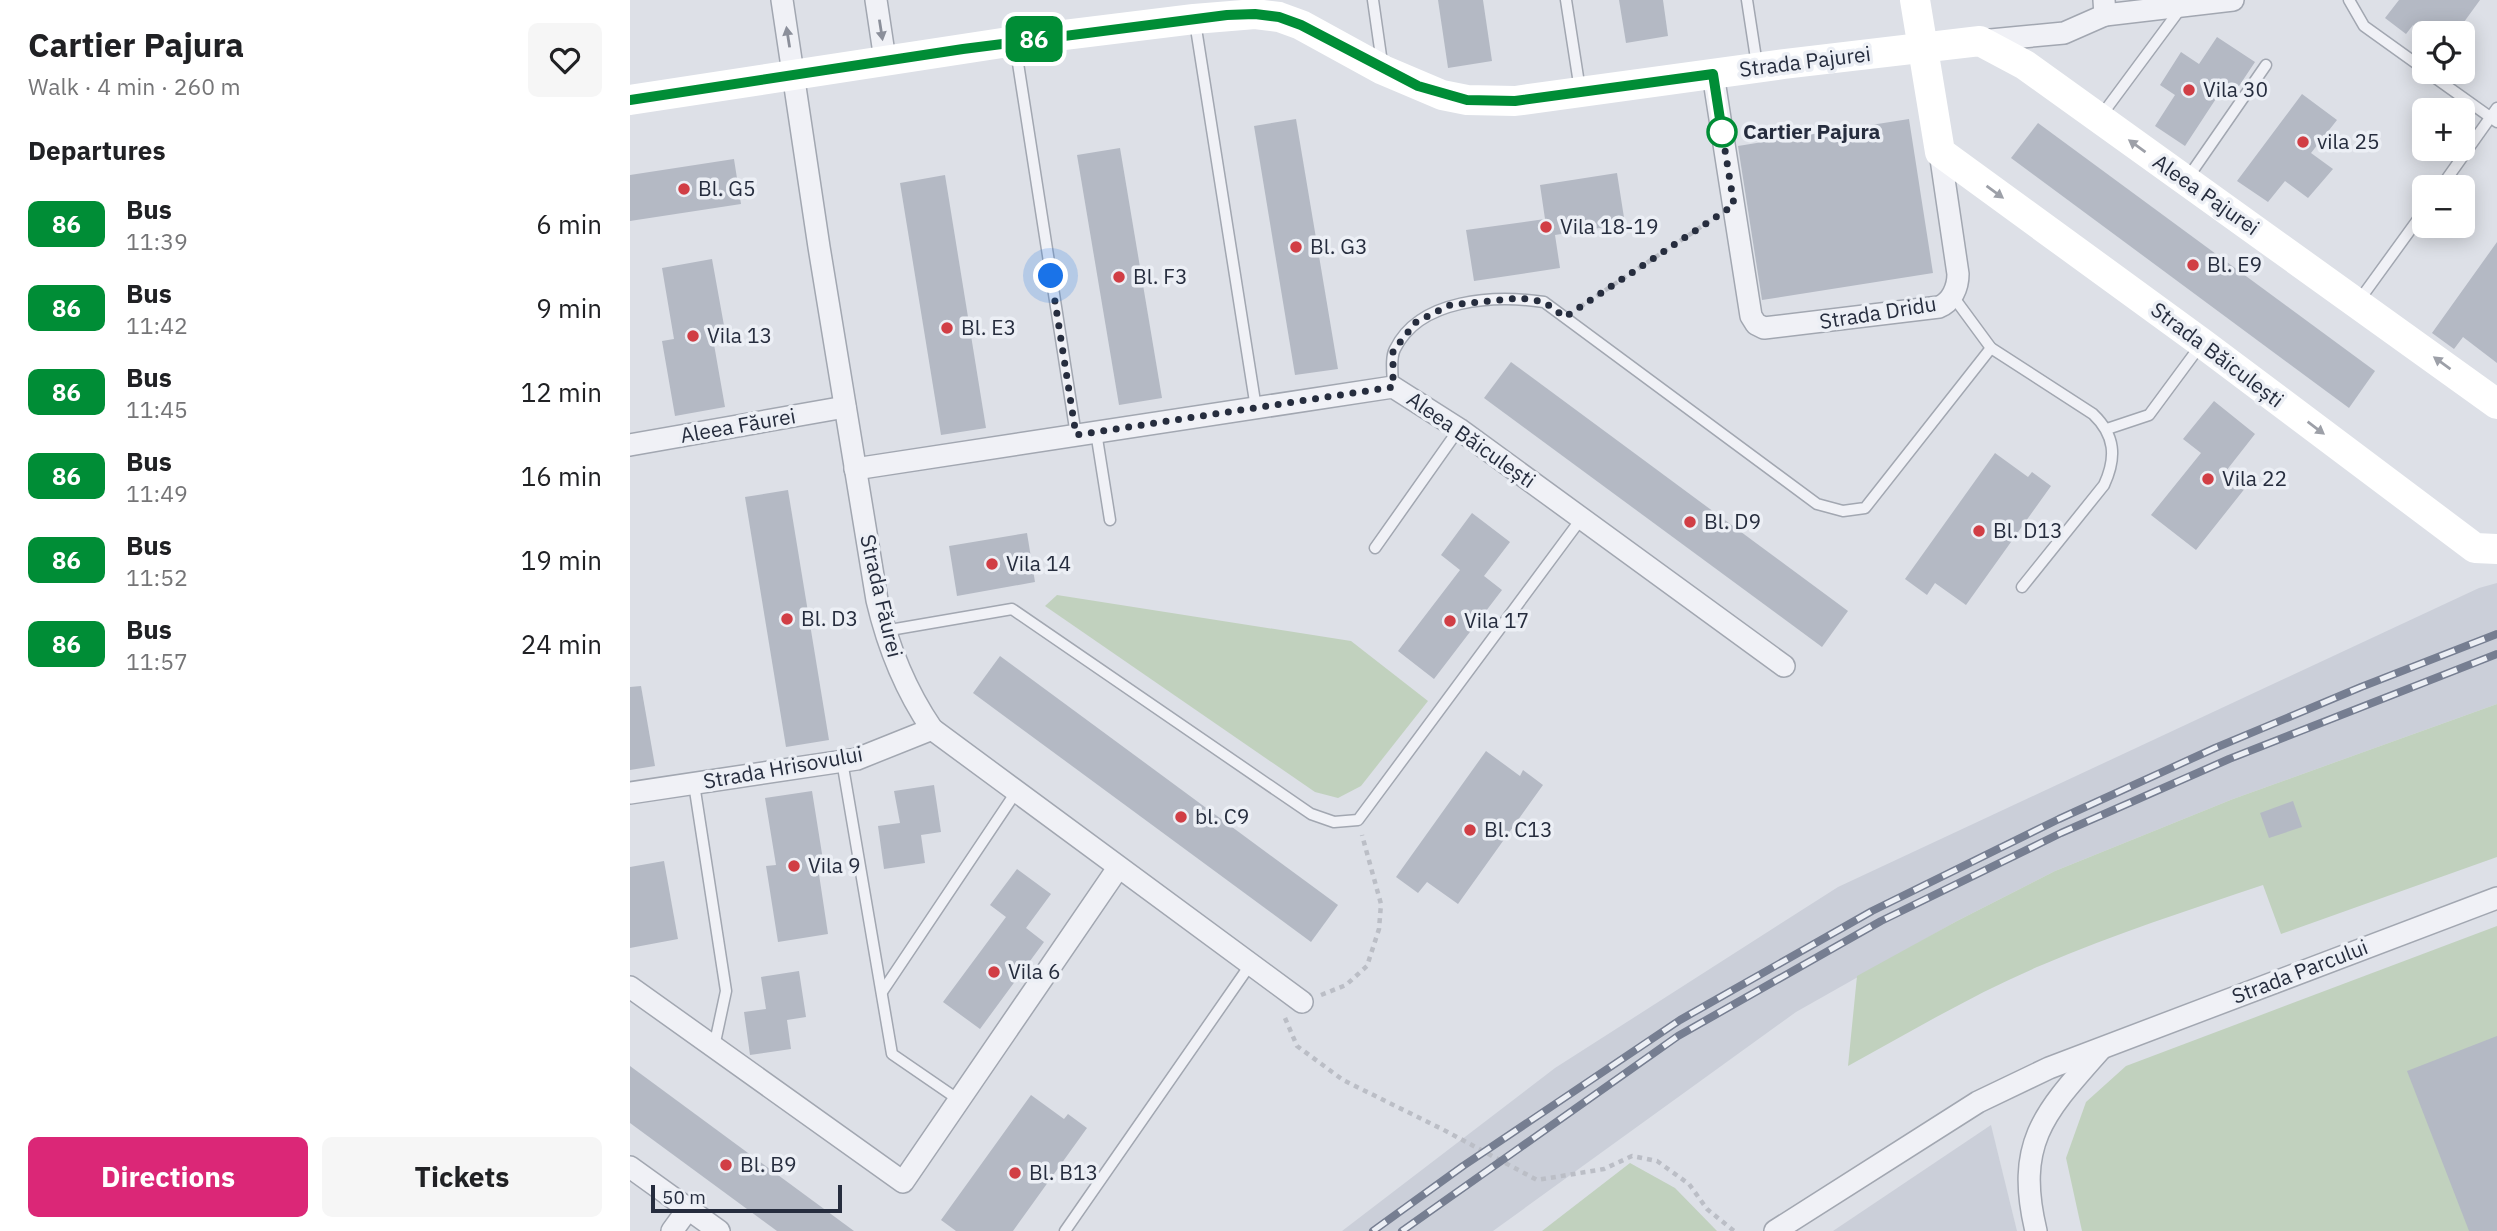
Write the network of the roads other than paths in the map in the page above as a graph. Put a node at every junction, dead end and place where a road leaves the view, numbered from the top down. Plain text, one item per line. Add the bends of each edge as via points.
1 (782, 0) edge
2 (876, 0) edge
3 (1373, 0) edge
4 (1566, 0) edge
5 (1747, 0) edge
6 (1915, 0) edge
7 (2233, 0) edge
8 (2349, 0) edge
9 (2105, 7) edge
10 (2182, 7) junction
11 (1194, 19) junction
12 (1015, 41) junction
13 (1980, 41) junction
14 (1922, 48) junction
15 (885, 60) junction
16 (2412, 60) edge
17 (2266, 65) dead end
18 (1757, 68) junction
19 (1383, 70) junction
20 (794, 74) junction
21 (1713, 74) junction
22 (2447, 84) edge
23 (1581, 93) junction
24 (630, 100) edge
25 (2495, 116) edge
26 (2100, 119) junction
27 (1940, 152) junction
28 (2450, 175) edge
29 (2186, 181) junction
30 (2412, 228) edge
31 (1952, 295) junction
32 (2358, 302) junction
33 (2202, 343) junction
34 (1991, 348) junction
35 (1393, 387) junction
36 (2497, 404) edge
37 (845, 407) junction
38 (1256, 408) junction
39 (1459, 429) junction
40 (2107, 429) junction
41 (1086, 433) junction
42 (630, 445) edge
43 (855, 469) junction
44 (1581, 519) junction
45 (1110, 520) dead end
46 (1375, 548) dead end
47 (2497, 549) edge
48 (2022, 587) dead end
49 (884, 631) junction
50 (1784, 666) dead end
51 (932, 729) junction
52 (842, 761) junction
53 (694, 784) junction
54 (1016, 792) junction
55 (630, 793) edge
56 (1118, 868) junction
57 (2497, 898) edge
58 (1250, 965) junction
59 (630, 987) edge
60 (882, 992) junction
61 (1302, 1002) road end
62 (2103, 1046) junction
63 (714, 1047) junction
64 (959, 1101) junction
65 (630, 1167) edge
66 (688, 1209) junction
67 (672, 1231) edge
68 (719, 1231) edge
69 (1065, 1231) edge
70 (1775, 1231) edge
71 (2036, 1231) edge

20 -> 1 street, Strada Făurei
2 -> 15 street
3 - 19 lane
4 - 23 lane
5 - 18 lane
6 - 14 street, Strada Dridu
7 - 10 street, Strada Pajurei
8 - 16 lane via 2364,26
9 - 10 street, Strada Pajurei
9 - 13 street, Strada Pajurei via 2064,33
10 - 26 lane
11 - 12 street, Strada Pajurei
11 - 19 street, Strada Pajurei via 1255,14 1279,17 1323,35
11 - 38 lane
12 - 15 street, Strada Pajurei
12 - 41 lane
13 - 14 street, Strada Pajurei
13 - 26 street, Aleea Pajurei via 2025,65
14 - 18 street, Strada Pajurei
14 - 27 street, Strada Dridu
15 - 20 street, Strada Pajurei
17 - 29 lane
18 - 21 street, Strada Pajurei
19 - 23 street, Strada Pajurei via 1467,100 1515,101
20 - 24 street, Strada Pajurei
20 - 37 street, Strada Făurei
21 - 23 street, Strada Pajurei
21 - 31 street, Strada Dridu via 1751,316 1756,324 1764,328 1942,306
22 - 25 lane
25 - 28 lane
29 -> 26 street, Aleea Pajurei
27 - 31 street, Strada Dridu via 1958,274
27 -> 33 street, Strada Băiculești
29 - 32 street, Aleea Pajurei
30 - 32 lane
31 - 34 lane
36 -> 32 street, Aleea Pajurei
33 - 40 lane via 2149,415
33 -> 47 street, Strada Băiculești via 2475,548
34 - 35 lane via 1865,508 1843,511 1817,504 1544,302 1520,298 1450,305 1416,322 1393,351
34 - 40 lane via 2093,414
35 - 38 street, Aleea Băiculești
35 - 39 street, Aleea Băiculești
37 - 42 street, Aleea Făurei
37 - 43 street, Strada Făurei
38 - 41 street, Aleea Băiculești
39 - 44 street, Aleea Băiculești
39 - 46 lane
40 - 48 lane via 2113,453 2104,485
41 - 43 street, Aleea Băiculești
41 - 45 lane
43 - 49 street, Strada Făurei
44 - 49 lane via 1358,820 1334,822 1311,814 1013,609
44 - 50 street, Aleea Băiculești
49 - 51 street, Strada Făurei via 904,684
51 - 52 street, Strada Hrisovului
51 - 54 street, Strada Făurei
52 - 53 street, Strada Hrisovului
52 - 60 lane
53 - 55 street, Strada Hrisovului
53 - 63 lane via 726,991
54 - 56 street, Strada Făurei
54 - 60 lane
56 - 58 street, Strada Făurei
56 - 64 street
57 - 62 street, Strada Parcului
58 - 61 street, Strada Făurei
58 - 69 lane
59 - 63 street
60 - 64 lane via 892,1054
62 - 70 street, Strada Parcului via 1978,1102
62 - 71 street, Strada Parcului via 2050,1110 2038,1133 2028,1176
63 - 64 street via 903,1182
65 - 66 street
66 - 67 street
66 - 68 street

